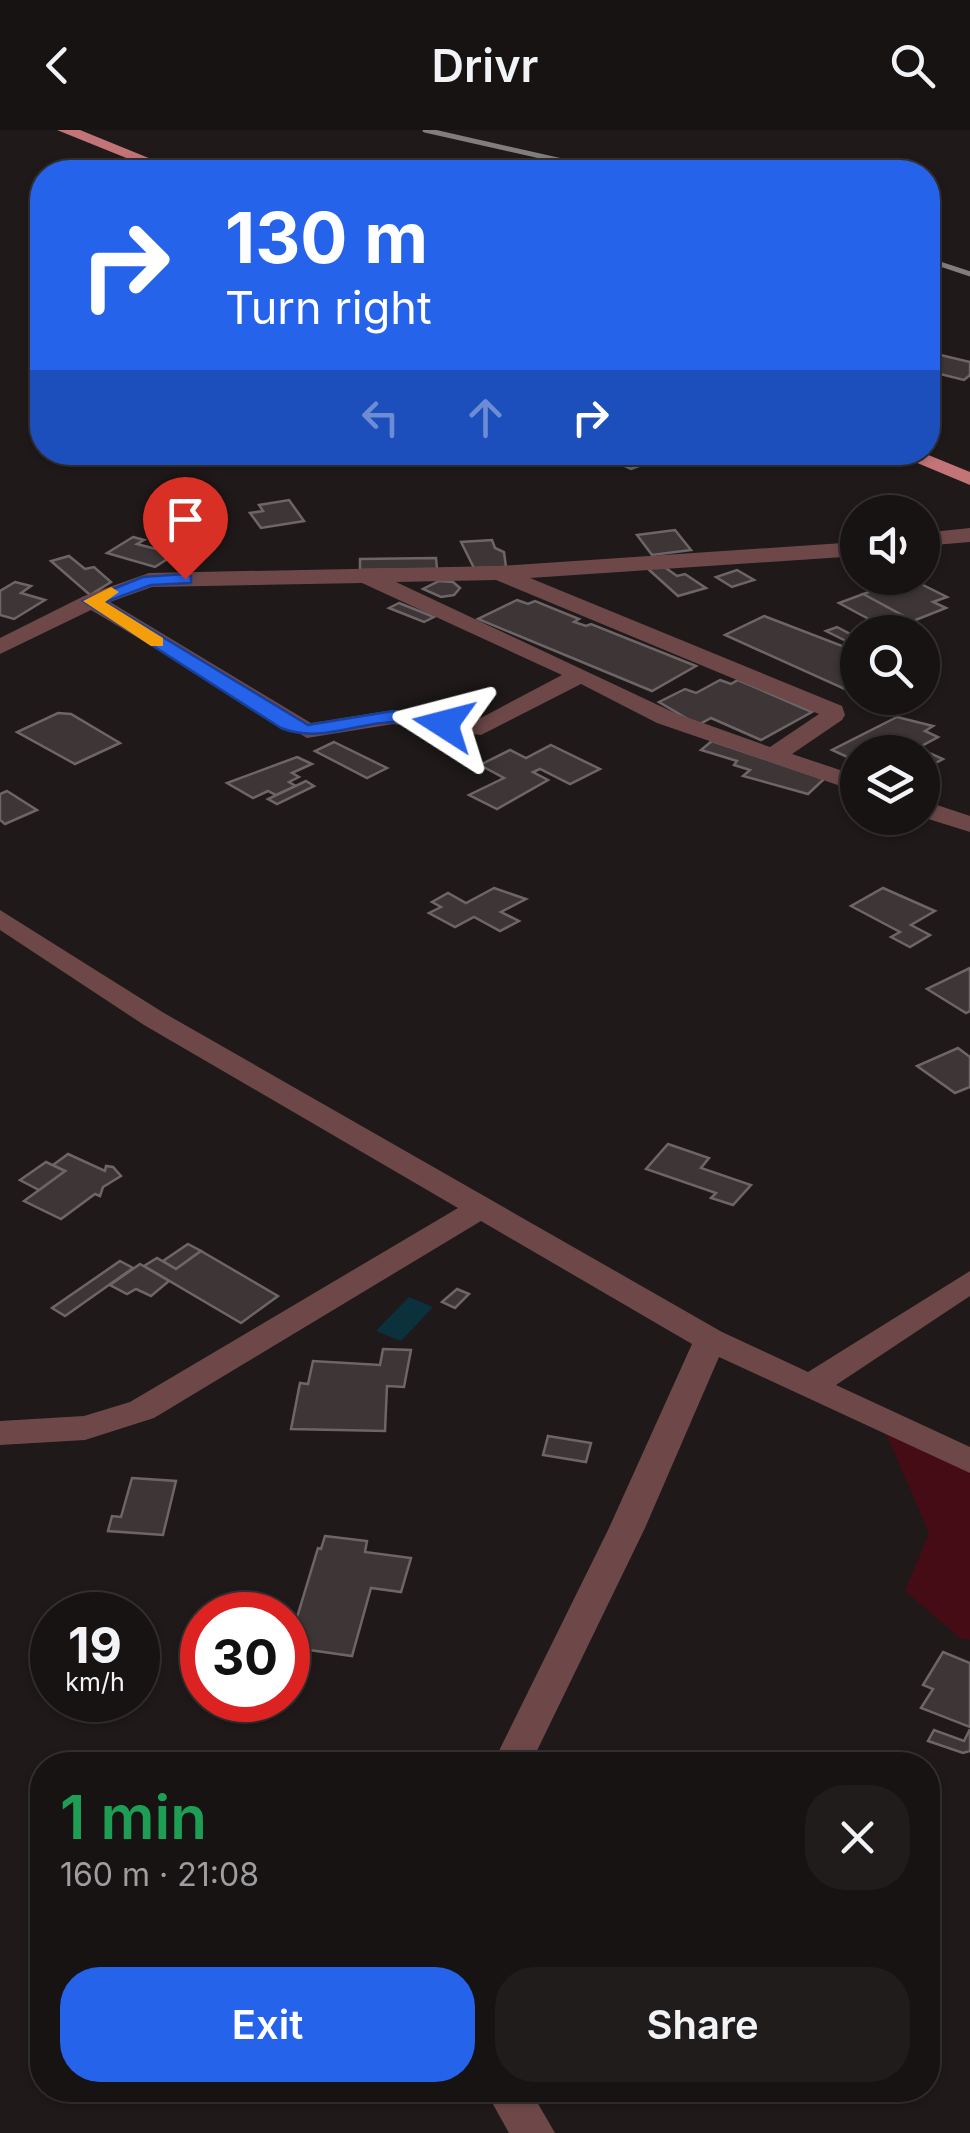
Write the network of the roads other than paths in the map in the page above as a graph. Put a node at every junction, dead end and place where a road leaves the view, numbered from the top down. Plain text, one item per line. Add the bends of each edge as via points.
1 (65, 130) edge
2 (144, 160) edge
3 (934, 465) edge
4 (970, 479) edge
5 (970, 536) edge
6 (940, 538) edge
7 (840, 550) edge
8 (498, 573) junction
9 (364, 575) junction
10 (92, 601) junction
11 (0, 647) edge
12 (581, 676) junction
13 (773, 756) junction
14 (840, 780) edge
15 (940, 814) edge
16 (970, 824) edge
17 (0, 918) edge
18 (480, 1208) junction
19 (970, 1281) edge
20 (710, 1340) junction
21 (811, 1386) junction
22 (0, 1433) edge
23 (970, 1460) edge
24 (517, 1752) edge
25 (514, 2102) edge
26 (532, 2133) edge

1 - 2 main road
3 - 4 main road
5 - 6 street
7 - 8 street
8 - 9 street
8 - 13 street via 833,711
9 - 10 street via 149,580
9 - 12 street
10 - 11 street
10 - 12 street via 307,731 393,717 481,728
12 - 13 street via 666,718
13 - 14 street
15 - 16 street
17 - 18 street via 154,1019
18 - 20 street
18 - 22 street via 142,1410 85,1428
19 - 21 street
20 - 21 street
20 - 24 street
21 - 23 street
25 - 26 street

